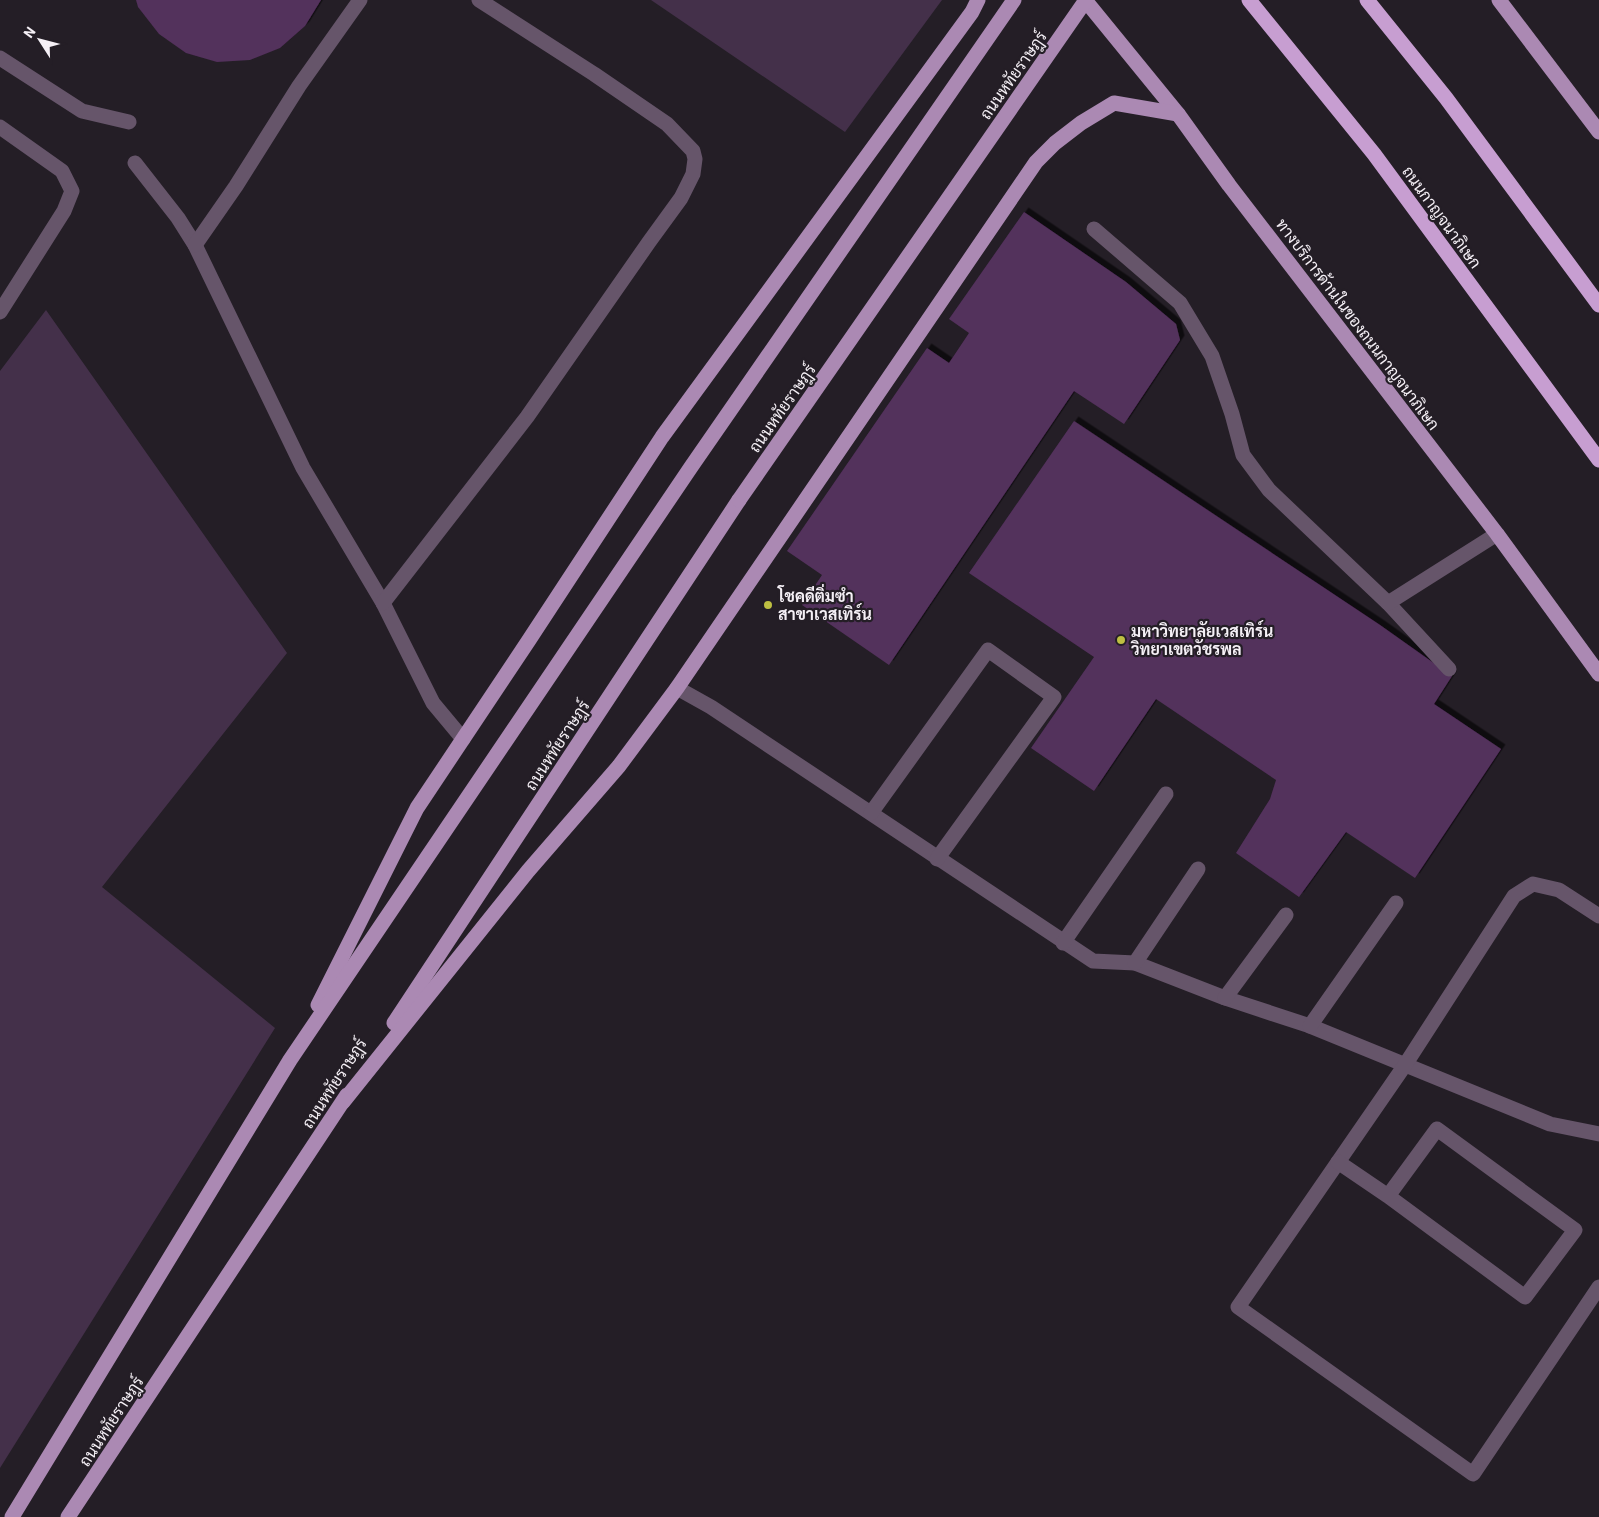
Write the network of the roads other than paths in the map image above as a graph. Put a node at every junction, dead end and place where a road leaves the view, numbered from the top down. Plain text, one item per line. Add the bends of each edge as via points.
1 (360, 0) edge
2 (479, 0) edge
3 (978, 0) edge
4 (1014, 0) edge
5 (1086, 0) edge
6 (1249, 0) edge
7 (1367, 0) edge
8 (1499, 0) edge
9 (0, 58) edge
10 (1178, 114) junction
11 (129, 122) dead end
12 (0, 127) edge
13 (1599, 132) edge
14 (135, 163) dead end
15 (1094, 229) dead end
16 (196, 245) junction
17 (1599, 305) edge
18 (0, 312) edge
19 (1599, 460) edge
20 (1497, 534) junction
21 (383, 603) junction
22 (1388, 603) junction
23 (1449, 669) dead end
24 (1599, 674) edge
25 (677, 688) junction
26 (463, 739) junction
27 (1166, 794) dead end
28 (871, 812) junction
29 (937, 859) junction
30 (1198, 869) dead end
31 (1396, 903) dead end
32 (1286, 916) dead end
33 (1599, 916) edge
34 (1063, 943) junction
35 (1135, 963) junction
36 (1225, 998) junction
37 (1310, 1026) junction
38 (290, 1060) junction
39 (1405, 1065) junction
40 (343, 1102) junction
41 (1599, 1134) edge
42 (1338, 1162) junction
43 (1388, 1196) junction
44 (1599, 1287) edge
45 (12, 1517) edge
46 (68, 1517) edge

1 - 16 lane via 299,86
2 - 21 lane via 667,124 693,151 693,174 681,198 527,417
3 - 26 main road via 662,437
4 - 38 main road, ถนนหทัยราษฎร์ via 691,467
5 - 10 main road, ทางบริการด้านในของถนนกาญจนาภิเษก
5 - 40 main road, ถนนหทัยราษฎร์, bridge via 739,500
6 - 19 highway, ถนนกาญจนาภิเษก via 1374,154
7 - 17 highway via 1446,98
8 - 13 main road
9 - 11 lane via 82,111
10 - 20 main road, ทางบริการด้านในของถนนกาญจนาภิเษก
10 - 25 main road via 1114,103 1055,142 1036,162
12 - 18 lane via 62,170 72,190 64,211
14 - 16 lane
15 - 22 lane via 1180,304 1212,356 1243,455 1269,490
16 - 21 lane via 303,468
20 - 22 lane
20 - 24 main road, ทางบริการด้านในของถนนกาญจนาภิเษก
21 - 26 lane via 433,703
22 - 23 lane
25 - 28 lane
25 - 40 main road via 618,766 528,871
26 - 38 main road via 417,808
27 - 34 lane
28 - 29 lane
28 - 29 lane via 988,650 1054,697
29 - 34 lane
30 - 35 lane
31 - 37 lane
32 - 36 lane
33 - 39 lane via 1559,890 1534,884 1514,896
34 - 35 lane via 1093,961
35 - 36 lane
36 - 37 lane
37 - 39 lane
38 - 45 main road, ถนนหทัยราษฎร์
39 - 41 lane via 1550,1124
39 - 42 lane
40 - 46 main road, ถนนหทัยราษฎร์
42 - 43 lane
42 - 44 lane via 1238,1307 1473,1474
43 - 43 lane via 1438,1129 1575,1230 1525,1297

